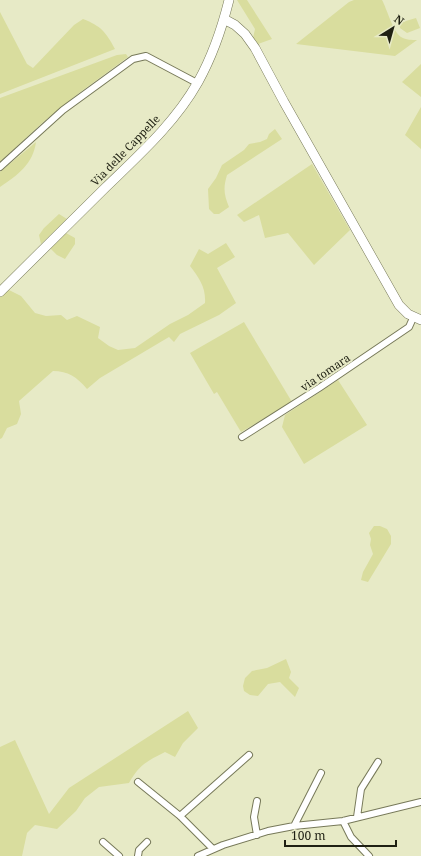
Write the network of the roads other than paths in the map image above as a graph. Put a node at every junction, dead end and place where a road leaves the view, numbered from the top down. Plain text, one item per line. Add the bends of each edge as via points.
1 (229, 0) edge
2 (224, 18) junction
3 (197, 83) junction
4 (0, 167) edge
5 (0, 292) edge
6 (417, 319) edge
7 (242, 437) dead end
8 (249, 755) dead end
9 (378, 762) dead end
10 (321, 773) dead end
11 (138, 782) dead end
12 (257, 801) dead end
13 (421, 802) edge
14 (180, 816) junction
15 (357, 818) junction
16 (344, 821) junction
17 (294, 826) junction
18 (257, 834) junction
19 (103, 842) dead end
20 (147, 842) dead end
21 (213, 849) junction
22 (119, 856) edge
23 (138, 856) edge
24 (198, 856) edge
25 (369, 856) edge

1 - 2 main road, Via delle Cappelle
2 - 3 main road, Via delle Cappelle via 211,56
2 - 6 main road via 245,34 255,48 396,300 403,310
3 - 4 street via 146,56 133,59 63,110
3 - 5 main road, Via delle Cappelle via 182,107 150,144
6 - 7 street, via tomara via 319,388
8 - 14 street
9 - 15 street via 361,789
10 - 17 street
11 - 14 street
12 - 18 street via 254,817
13 - 15 street
14 - 21 street
15 - 16 street
16 - 17 street
16 - 25 street via 351,837
17 - 18 street
18 - 21 street
19 - 22 street
20 - 23 street via 139,850
21 - 24 street

